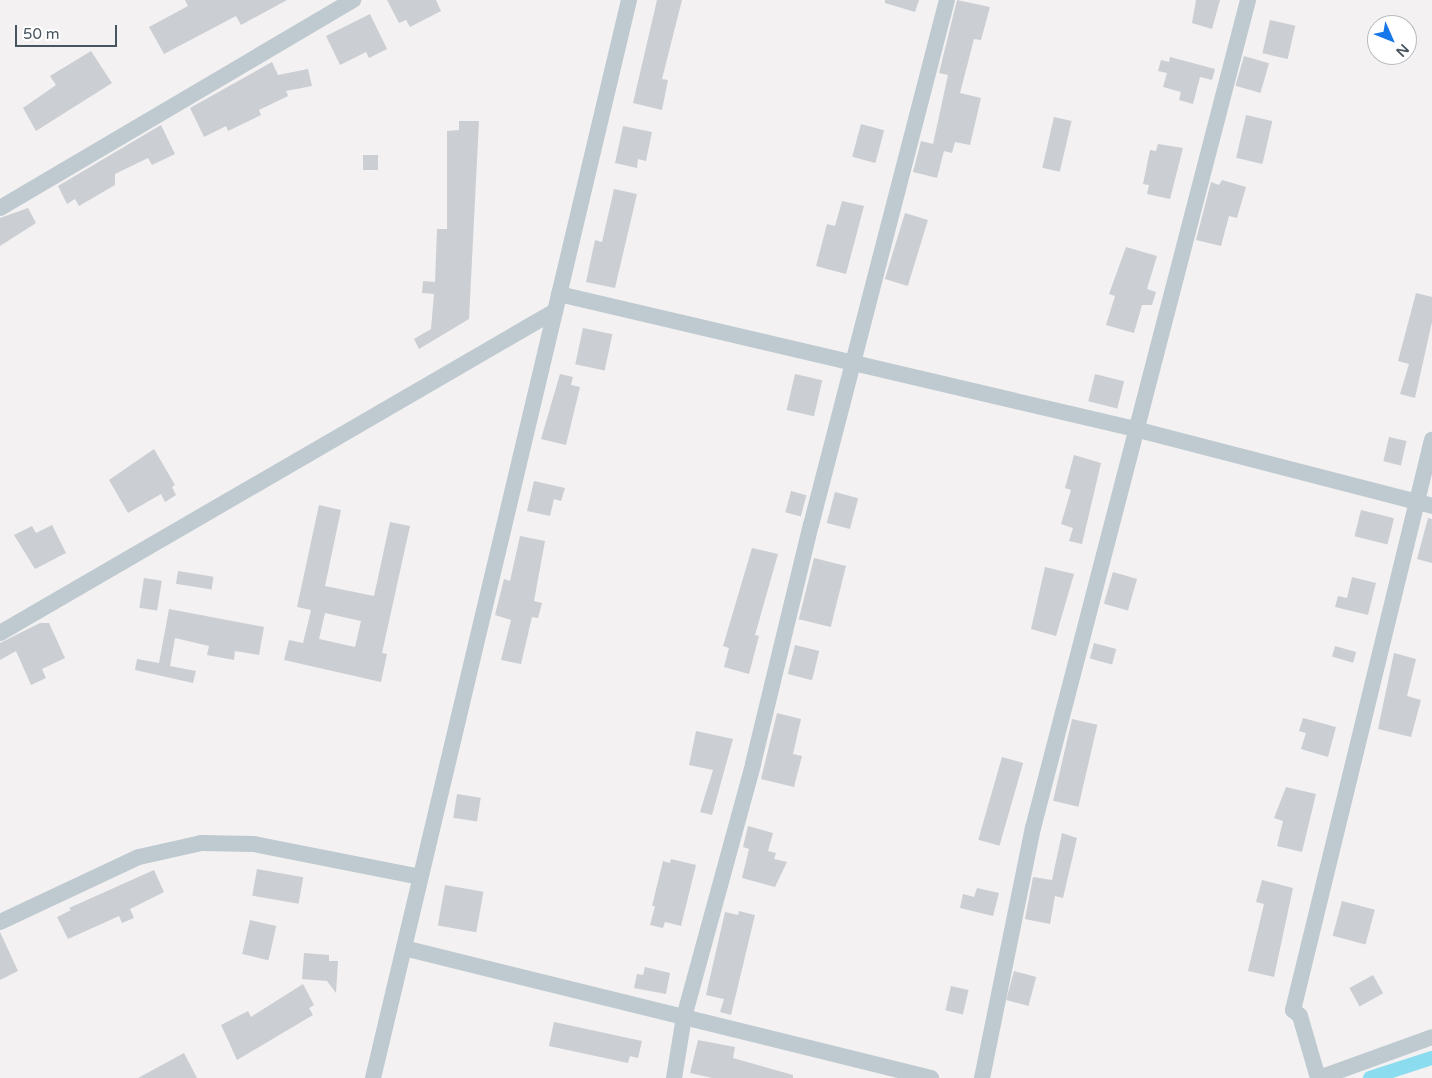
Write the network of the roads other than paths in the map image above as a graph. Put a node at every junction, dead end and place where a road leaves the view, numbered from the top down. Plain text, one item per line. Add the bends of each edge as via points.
1 (354, 0) edge
2 (629, 0) edge
3 (947, 0) edge
4 (1248, 0) edge
5 (0, 208) edge
6 (559, 294) junction
7 (555, 311) junction
8 (853, 364) junction
9 (1135, 429) junction
10 (1432, 440) edge
11 (1424, 504) edge
12 (0, 633) edge
13 (420, 877) junction
14 (0, 922) edge
15 (404, 948) junction
16 (684, 1017) junction
17 (1432, 1037) edge
18 (373, 1078) edge
19 (674, 1078) edge
20 (931, 1078) edge
21 (982, 1078) edge
22 (1319, 1078) edge

1 - 5 street
2 - 6 street
3 - 8 street
4 - 9 street
6 - 7 street
6 - 8 street
7 - 12 street
7 - 13 street
8 - 9 street
8 - 16 street via 753,764
9 - 11 street
9 - 21 street via 1103,568 1033,828
10 - 11 street
11 - 22 street via 1293,1010 1300,1016
13 - 14 street via 254,844 201,843 139,857
13 - 15 street
15 - 16 street
15 - 18 street
16 - 19 street
16 - 20 street
17 - 22 street

